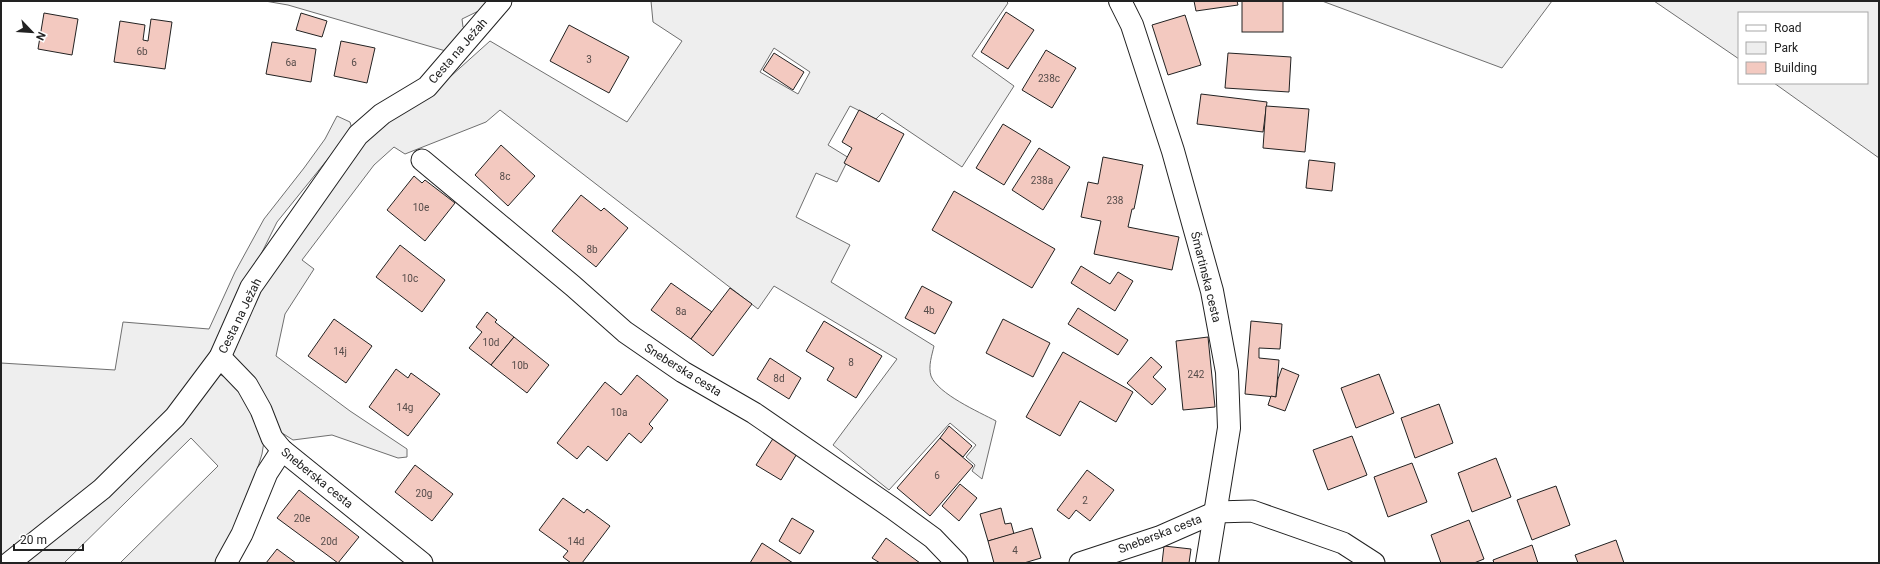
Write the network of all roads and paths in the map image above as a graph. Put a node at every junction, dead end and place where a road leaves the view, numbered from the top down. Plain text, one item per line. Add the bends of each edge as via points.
1 (501, 1) edge
2 (1120, 1) edge
3 (422, 160) dead end
4 (220, 357) junction
5 (282, 450) junction
6 (1216, 512) junction
7 (9, 563) edge
8 (226, 563) edge
9 (422, 563) edge
10 (957, 563) edge
11 (1080, 563) edge
12 (1207, 563) edge
13 (1374, 563) edge

1 - 4 street, Cesta na Ježah via 427,87 382,114 358,135 251,287
2 - 6 main road, Šmartinska cesta via 1132,25 1153,88 1214,298 1227,372 1229,414
3 - 10 street, Sneberska cesta via 625,332 684,372 754,413 892,508 933,538
4 - 5 street, Sneberska cesta via 247,385 272,438
4 - 7 street, Cesta na Ježah via 175,417 102,489
5 - 8 street via 267,473 242,534
5 - 9 street, Sneberska cesta
6 - 11 street, Sneberska cesta via 1159,537
6 - 12 main road, Šmartinska cesta
6 - 13 street via 1252,511 1343,543

